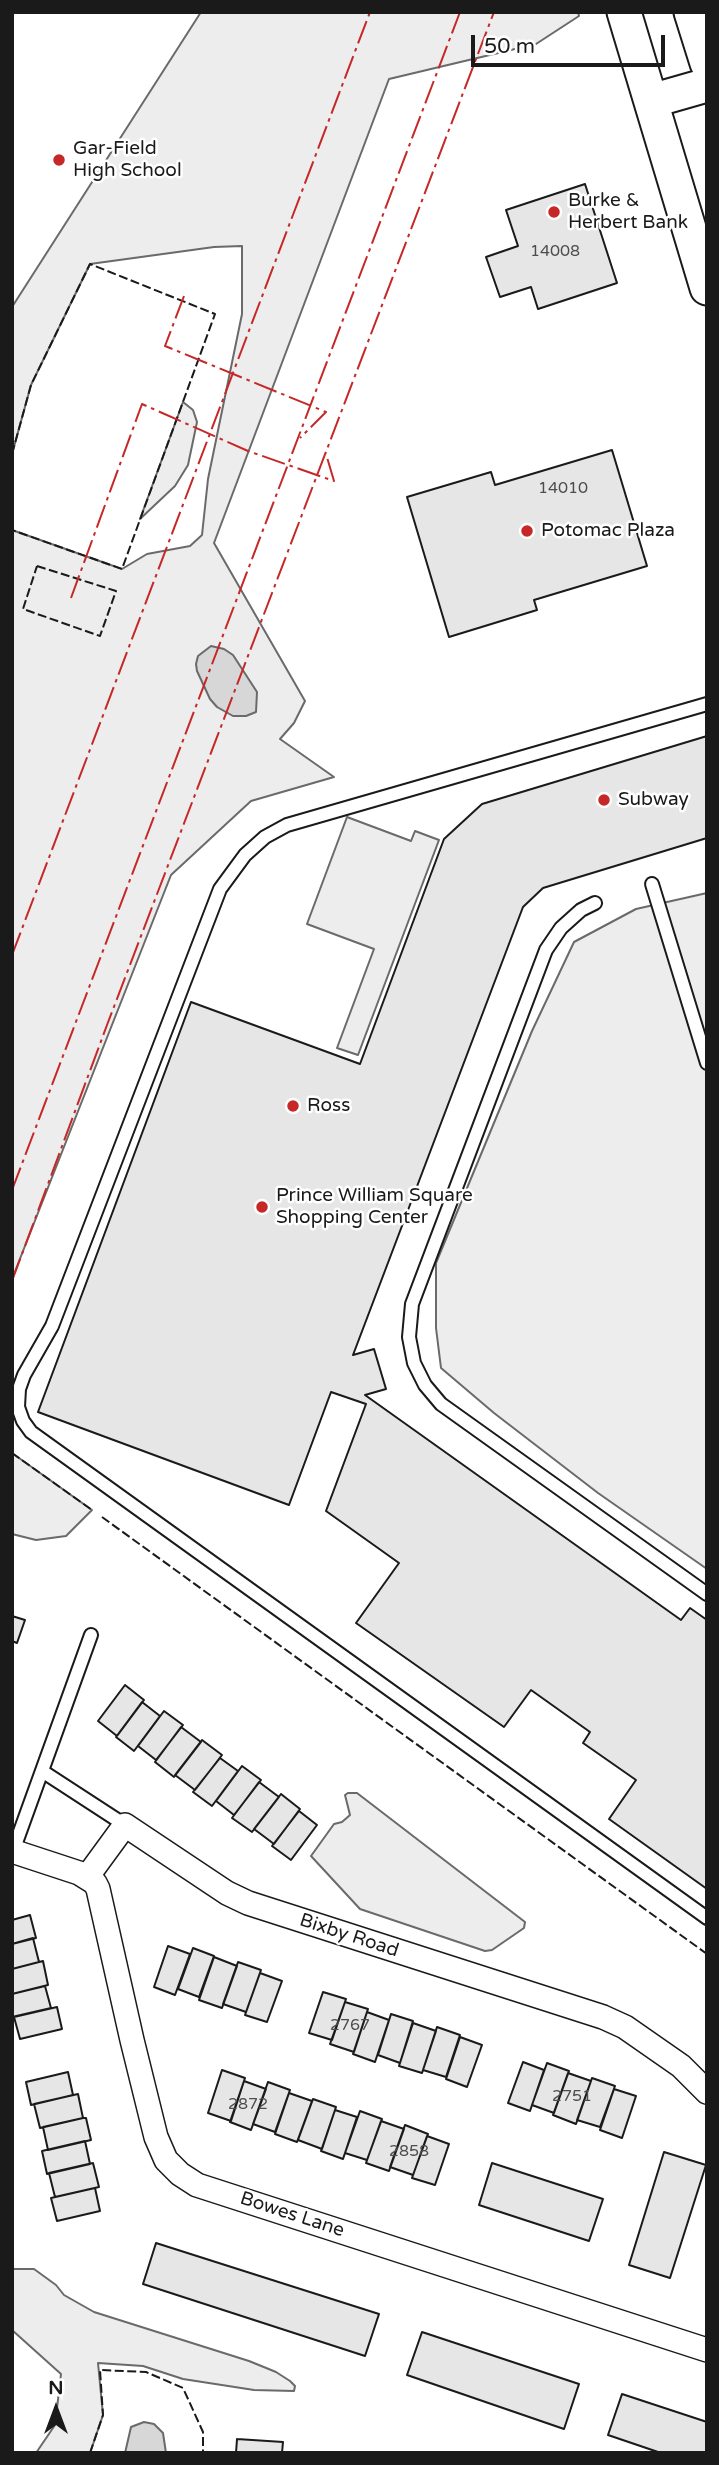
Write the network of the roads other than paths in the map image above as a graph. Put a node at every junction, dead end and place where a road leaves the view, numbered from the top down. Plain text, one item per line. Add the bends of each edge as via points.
1 (624, 12) edge
2 (691, 12) edge
3 (707, 63) edge
4 (707, 85) edge
5 (651, 101) junction
6 (707, 288) edge
7 (707, 704) edge
8 (652, 884) dead end
9 (595, 903) dead end
10 (707, 1063) edge
11 (707, 1594) edge
12 (91, 1635) dead end
13 (42, 1771) junction
14 (125, 1825) junction
15 (13, 1851) edge
16 (87, 1877) junction
17 (707, 1917) edge
18 (707, 2092) edge
19 (707, 2350) edge

1 - 5 main road
2 - 3 main road
4 - 5 main road
5 - 6 main road
7 - 17 lane via 287,825 245,855 220,889 52,1326 24,1375 18,1407 31,1432
8 - 10 lane
9 - 11 lane via 561,928 546,950 412,1304 409,1338 414,1363 441,1404
12 - 13 lane
13 - 14 lane
13 - 15 lane
14 - 16 street
14 - 18 street, Bixby Road via 227,1893 248,1902 625,2027
15 - 16 street
16 - 19 street, Bowes Lane via 98,1889 156,2137 166,2160 180,2174 210,2189

